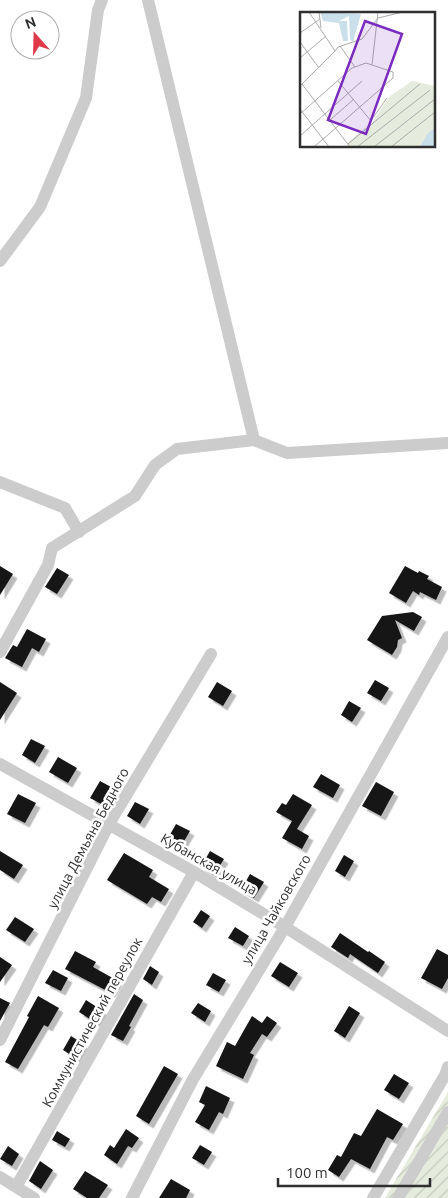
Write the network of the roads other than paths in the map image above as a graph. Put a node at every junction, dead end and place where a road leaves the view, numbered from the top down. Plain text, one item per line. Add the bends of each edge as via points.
1 (102, 0) edge
2 (148, 0) edge
3 (0, 261) edge
4 (254, 440) junction
5 (448, 443) edge
6 (0, 482) edge
7 (79, 532) junction
8 (448, 637) edge
9 (0, 652) edge
10 (210, 654) dead end
11 (0, 764) edge
12 (109, 824) junction
13 (194, 872) junction
14 (285, 927) junction
15 (448, 1031) edge
16 (0, 1040) edge
17 (448, 1067) edge
18 (448, 1112) edge
19 (0, 1177) edge
20 (16, 1188) junction
21 (34, 1198) edge
22 (132, 1198) edge
23 (373, 1198) edge
24 (398, 1198) edge

1 - 3 street via 86,98 40,207
2 - 4 street
4 - 5 street via 286,453
4 - 7 street via 177,449 155,465 135,496
6 - 7 street via 64,508
7 - 9 street via 52,548 48,564
8 - 14 street, улица Чайковского
10 - 12 street, улица Демьяна Бедного
11 - 12 street, Кубанская улица
12 - 13 street, Кубанская улица
12 - 16 street, улица Демьяна Бедного
13 - 14 street, Кубанская улица
13 - 20 street, Коммунистический переулок
14 - 15 street, Кубанская улица
14 - 22 street, улица Чайковского via 192,1081
17 - 23 street
18 - 24 street
19 - 20 street
20 - 21 street

